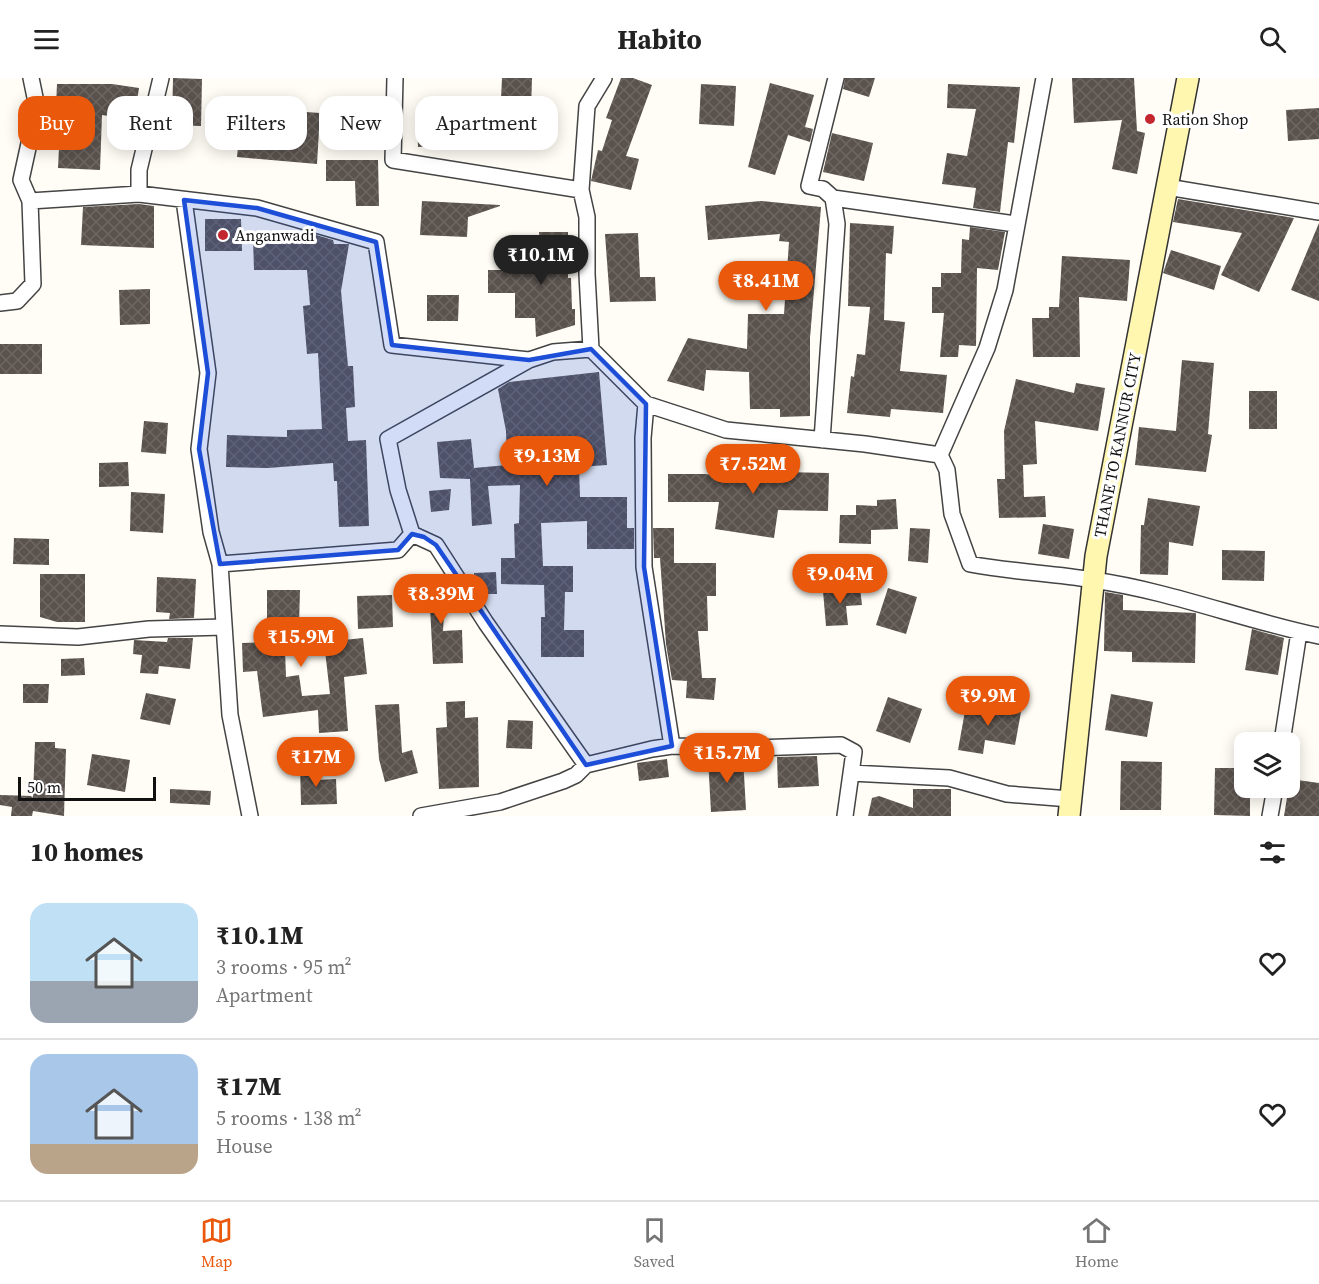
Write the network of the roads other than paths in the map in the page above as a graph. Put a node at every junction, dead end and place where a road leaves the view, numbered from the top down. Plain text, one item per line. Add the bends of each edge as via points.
1 (31, 78) edge
2 (161, 78) edge
3 (395, 78) edge
4 (604, 78) edge
5 (836, 78) edge
6 (1044, 78) edge
7 (1188, 78) edge
8 (1167, 187) junction
9 (581, 190) junction
10 (139, 194) junction
11 (833, 198) junction
12 (184, 200) junction
13 (30, 201) junction
14 (1319, 212) edge
15 (1015, 224) junction
16 (0, 303) edge
17 (591, 349) junction
18 (529, 360) junction
19 (646, 404) junction
20 (822, 440) junction
21 (940, 455) junction
22 (412, 534) junction
23 (220, 564) junction
24 (1094, 580) junction
25 (224, 627) junction
26 (1299, 632) junction
27 (0, 634) edge
28 (1319, 636) edge
29 (1284, 732) edge
30 (672, 746) junction
31 (586, 765) junction
32 (851, 773) junction
33 (1273, 798) edge
34 (1069, 807) edge
35 (250, 816) edge
36 (421, 816) edge
37 (845, 816) edge
38 (1270, 816) edge

1 - 13 street via 38,107 21,180
2 - 10 street via 139,170
3 - 9 street via 393,160
4 - 9 street via 587,106
5 - 11 street via 808,186 823,189
6 - 15 street
7 - 8 street, THANE TO KANNUR CITY
8 - 14 street
8 - 24 street, THANE TO KANNUR CITY
9 - 17 street via 587,217
10 - 12 street
10 - 13 street
11 - 15 street
11 - 20 street via 837,224
12 - 18 street via 256,207 376,242 392,345
12 - 23 street via 208,373 199,449 211,532
13 - 16 street via 33,284 17,302
15 - 21 street via 1005,290 987,348
17 - 18 street via 553,352
17 - 19 street
18 - 22 street via 388,439
19 - 20 street via 726,430
19 - 30 street via 644,567
20 - 21 street
21 - 24 street via 947,470 952,514 970,564
22 - 23 street via 398,549
22 - 31 street via 436,545
23 - 25 street
24 - 26 street via 1222,609
24 - 34 street, THANE TO KANNUR CITY
25 - 27 street via 149,629 78,637
25 - 35 street via 230,715
26 - 28 street
26 - 29 street
30 - 31 street
30 - 32 street via 841,745 854,752
31 - 36 street via 563,781 500,802
32 - 34 street via 949,777
32 - 37 street
33 - 38 street

